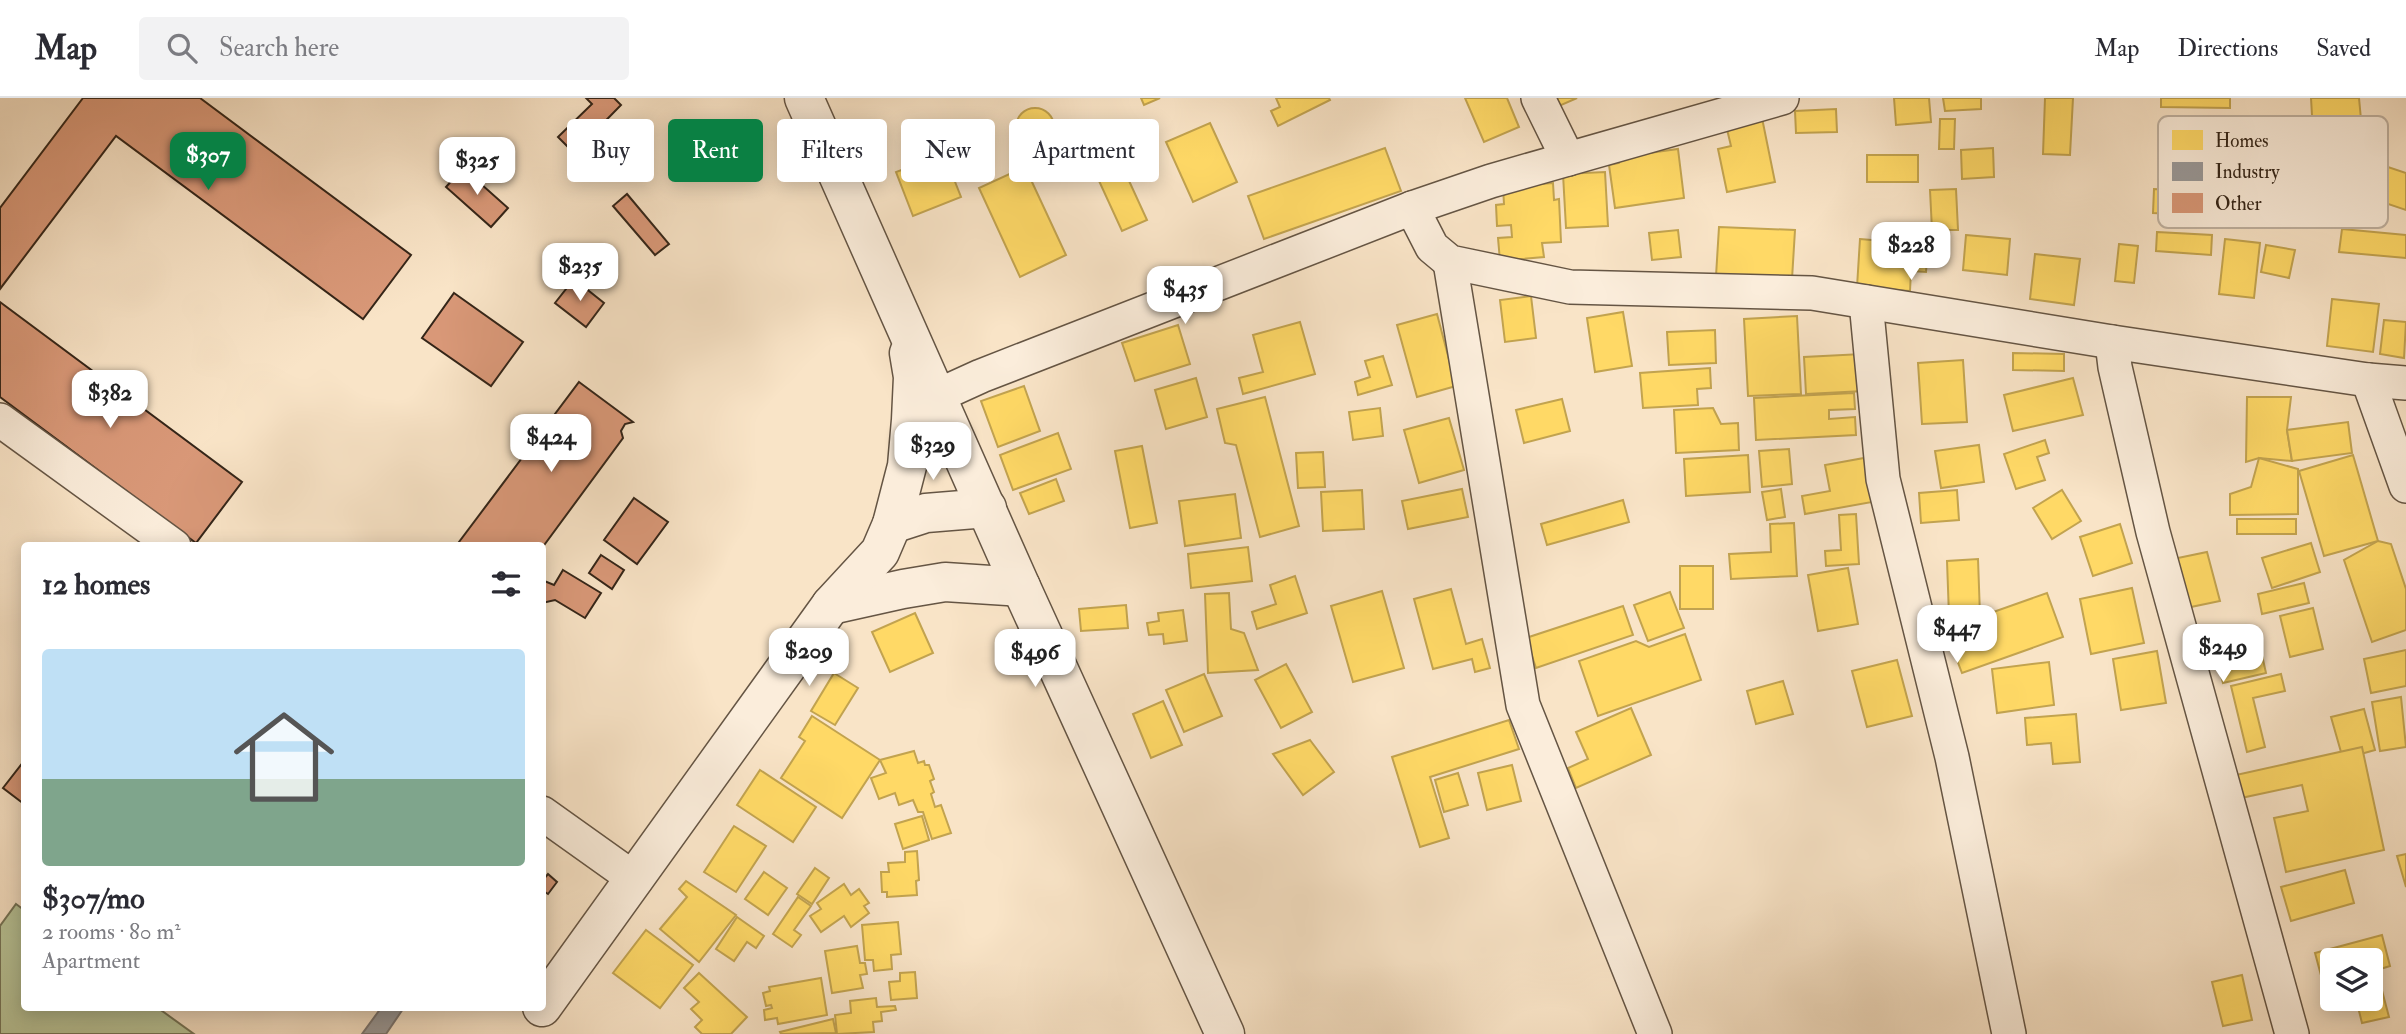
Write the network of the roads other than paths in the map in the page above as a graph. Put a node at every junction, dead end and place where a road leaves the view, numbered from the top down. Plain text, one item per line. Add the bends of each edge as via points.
1 (804, 98) edge
2 (1538, 98) edge
3 (1775, 99) edge
4 (1568, 159) junction
5 (1412, 208) junction
6 (1450, 262) junction
7 (1866, 302) junction
8 (902, 318) junction
9 (2112, 342) junction
10 (2368, 380) junction
11 (2406, 383) edge
12 (937, 396) junction
13 (0, 420) edge
14 (2406, 486) edge
15 (987, 508) junction
16 (892, 524) junction
17 (168, 542) edge
18 (1021, 587) junction
19 (831, 605) junction
20 (546, 816) edge
21 (636, 880) junction
22 (546, 1003) edge
23 (540, 1011) edge
24 (523, 1034) edge
25 (1225, 1034) edge
26 (1655, 1034) edge
27 (2009, 1034) edge
28 (2292, 1034) edge

1 - 8 street
2 - 4 street
3 - 4 street
4 - 5 street
5 - 6 street via 1432,247
5 - 12 street
6 - 7 street via 1570,287 1812,293
6 - 26 street via 1523,705
7 - 9 street
7 - 27 street via 1883,479 1952,757
8 - 12 street
8 - 16 street via 913,388 906,466
9 - 10 street
9 - 28 street via 2153,532
10 - 11 street
10 - 14 street
12 - 15 street
13 - 17 street
15 - 16 street via 926,513
15 - 18 street
16 - 19 street via 880,552
18 - 19 street via 946,582
18 - 25 street
19 - 21 street
20 - 21 street
21 - 22 street
23 - 24 street

